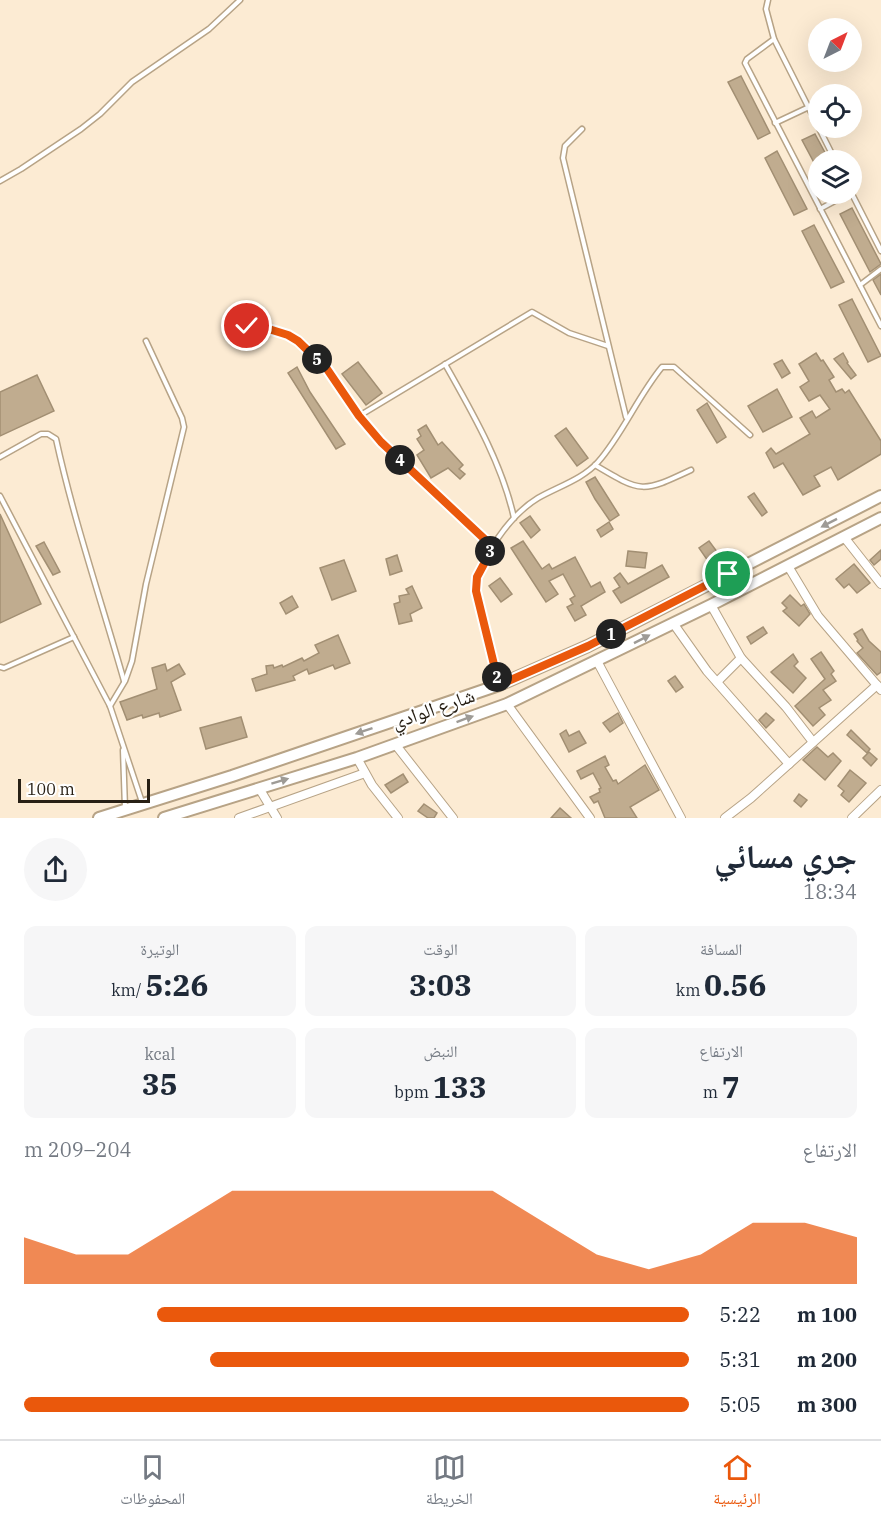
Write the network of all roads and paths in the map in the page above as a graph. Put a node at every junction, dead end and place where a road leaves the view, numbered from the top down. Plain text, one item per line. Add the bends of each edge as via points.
1 (240, 0) edge
2 (768, 0) edge
3 (774, 39) junction
4 (808, 105) edge
5 (808, 107) edge
6 (776, 123) junction
7 (582, 129) dead end
8 (0, 181) edge
9 (830, 204) edge
10 (855, 204) edge
11 (820, 209) junction
12 (881, 251) edge
13 (881, 269) edge
14 (860, 285) junction
15 (247, 326) dead end
16 (881, 326) edge
17 (146, 341) dead end
18 (609, 346) junction
19 (445, 364) junction
20 (359, 416) junction
21 (627, 418) junction
22 (750, 435) dead end
23 (0, 457) edge
24 (595, 465) junction
25 (691, 470) dead end
26 (0, 496) edge
27 (881, 496) edge
28 (514, 518) junction
29 (880, 520) edge
30 (844, 537) junction
31 (493, 547) junction
32 (788, 566) junction
33 (881, 584) edge
34 (711, 605) junction
35 (673, 623) junction
36 (74, 637) junction
37 (741, 658) junction
38 (597, 662) junction
39 (0, 667) edge
40 (125, 681) junction
41 (717, 682) junction
42 (499, 685) junction
43 (879, 687) edge
44 (507, 704) junction
45 (110, 706) junction
46 (813, 742) junction
47 (395, 744) junction
48 (123, 749) junction
49 (357, 758) junction
50 (789, 764) junction
51 (364, 772) junction
52 (232, 776) junction
53 (198, 787) junction
54 (259, 788) junction
55 (881, 790) edge
56 (239, 794) junction
57 (143, 804) junction
58 (204, 806) junction
59 (269, 807) junction
60 (125, 810) junction
61 (189, 814) edge
62 (450, 817) edge
63 (99, 818) edge
64 (164, 818) edge
65 (239, 818) edge
66 (277, 818) edge
67 (398, 818) edge
68 (590, 818) edge
69 (681, 818) edge
70 (725, 818) edge
71 (852, 818) edge

1 - 8 lane via 209,29 132,82 81,129
2 - 3 lane via 766,9
3 - 4 lane
3 - 6 lane via 745,63
5 - 6 lane
6 - 11 lane
7 - 18 lane via 565,146 563,158
9 - 11 lane
10 - 12 lane
11 - 14 lane
13 - 14 lane
14 - 16 lane
15 - 20 lane via 272,330 298,341 327,369
17 - 40 lane via 184,427 146,584 134,656
18 - 19 lane via 569,333 532,312
18 - 21 lane
19 - 20 lane
19 - 28 lane via 488,446
20 - 31 lane via 381,442
21 - 22 lane via 662,367 668,365
21 - 24 lane
23 - 40 lane via 41,434 56,439 73,511
24 - 25 lane via 626,484 647,488
24 - 28 lane via 538,498
26 - 36 lane
27 -> 42 main road, شارع الوادي via 588,646
28 - 31 lane
29 - 30 main road, شارع الوادي
30 - 32 main road, شارع الوادي
30 - 33 street
31 - 42 lane via 477,577 476,591
32 - 34 main road, شارع الوادي
32 - 43 street via 818,616
34 - 35 main road, شارع الوادي
34 - 37 street
38 -> 35 main road, شارع الوادي
35 - 41 street
36 - 39 lane
36 - 45 lane
37 - 41 street
37 - 46 street
38 - 44 main road, شارع الوادي
38 - 69 street
40 - 45 lane
41 - 50 street
42 -> 52 main road, شارع الوادي
43 - 46 street
47 -> 44 main road, شارع الوادي
44 - 68 street
45 - 48 lane
46 - 50 street
47 - 49 main road, شارع الوادي
47 - 62 street
48 - 57 lane
48 - 60 lane
49 - 51 street
54 -> 49 main road, شارع الوادي
50 - 70 street
51 - 59 street
51 - 67 street
52 - 53 main road, شارع الوادي
52 - 56 main road
53 - 57 main road, شارع الوادي
53 - 58 main road
54 - 56 main road, شارع الوادي
54 - 59 street
55 - 71 street
56 - 58 main road, شارع الوادي
57 - 60 main road, شارع الوادي
58 - 61 main road, شارع الوادي
59 - 65 street
59 - 66 street
60 - 63 main road, شارع الوادي
61 - 64 main road, شارع الوادي

